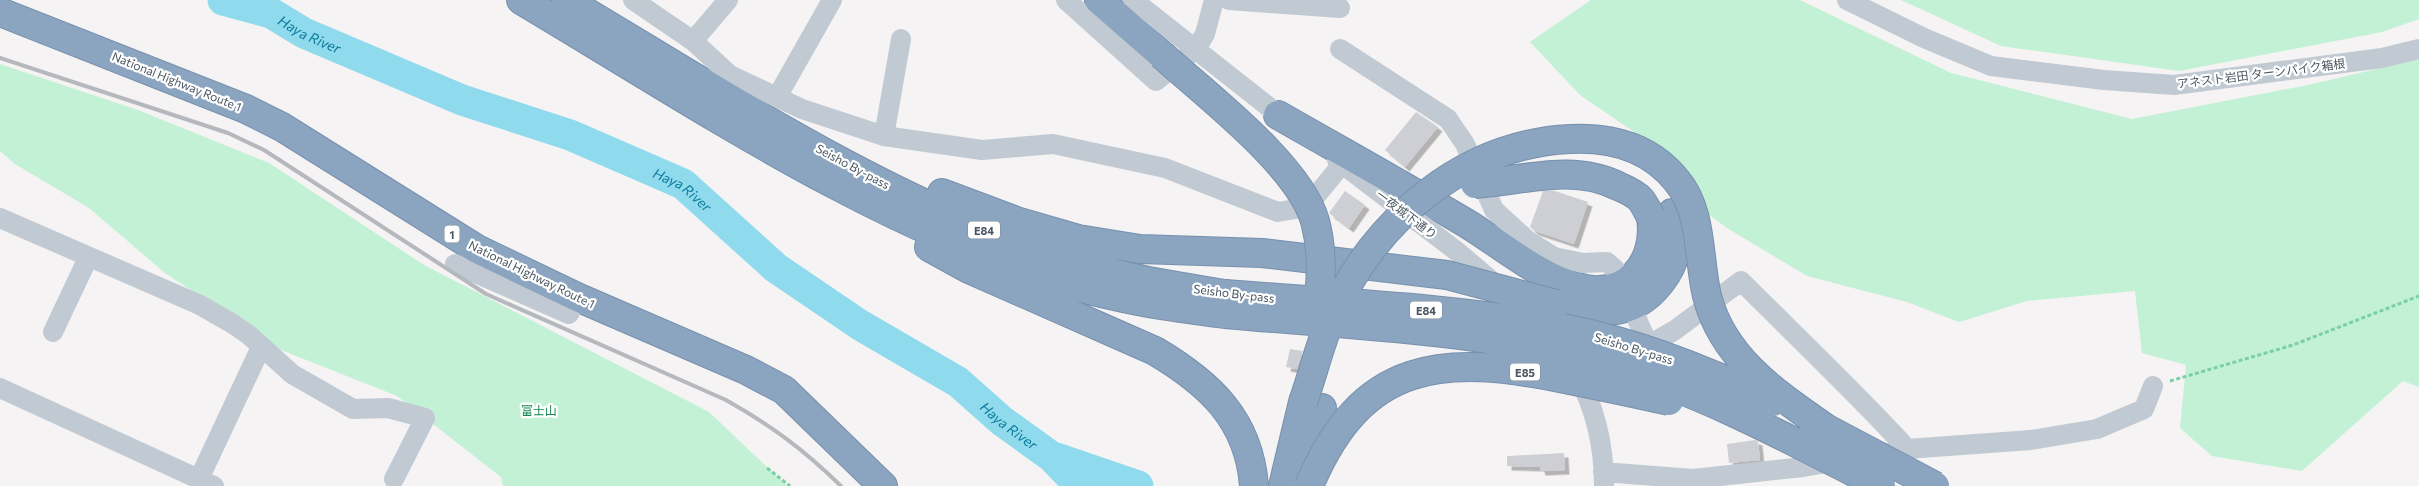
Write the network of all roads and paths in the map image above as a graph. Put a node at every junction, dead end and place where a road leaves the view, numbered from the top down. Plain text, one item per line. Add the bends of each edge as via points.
1 (521, 0) edge
2 (566, 0) edge
3 (633, 0) edge
4 (728, 0) edge
5 (832, 0) edge
6 (1066, 0) edge
7 (1099, 0) edge
8 (1133, 0) edge
9 (1214, 0) edge
10 (1229, 0) edge
11 (1847, 0) edge
12 (1340, 8) dead end
13 (0, 12) edge
14 (902, 39) dead end
15 (693, 41) junction
16 (1340, 48) dead end
17 (2419, 49) edge
18 (1194, 50) junction
19 (769, 107) junction
20 (1278, 115) junction
21 (884, 136) junction
22 (1342, 164) junction
23 (801, 166) junction
24 (1661, 215) junction
25 (0, 218) edge
26 (88, 258) junction
27 (454, 264) dead end
28 (1615, 270) dead end
29 (2419, 296) edge
30 (577, 297) junction
31 (1225, 304) junction
32 (1636, 317) dead end
33 (54, 332) dead end
34 (1649, 346) junction
35 (261, 347) junction
36 (1577, 374) junction
37 (2152, 386) joint
38 (0, 388) edge
39 (1303, 402) junction
40 (1827, 429) junction
41 (1787, 439) junction
42 (1902, 450) junction
43 (767, 468) dead end
44 (394, 479) dead end
45 (1604, 480) edge
46 (207, 483) edge
47 (790, 486) edge
48 (883, 486) edge
49 (1254, 486) edge
50 (1283, 486) edge
51 (1305, 486) edge
52 (1309, 486) edge
53 (1881, 486) edge
54 (1935, 486) edge

1 - 23 highway, Seisho By-pass / E84
2 - 19 highway, Seisho By-pass / E84
3 - 15 street
4 - 15 street
5 - 19 street
6 - 18 street via 1156,81
7 - 39 highway, bridge via 1264,147 1306,202 1319,242 1322,280
8 - 18 street, 一夜城下通り
9 - 18 street via 1205,34
10 - 12 street
11 - 17 street, アネスト岩田 ターンパイク箱根 via 1991,66 2104,80 2174,85 2382,58
13 - 30 highway, National Highway Route 1 / 1 via 246,109 282,127 477,249
14 - 21 street
15 - 19 street
16 - 28 street via 1448,120 1465,144 1494,210 1527,240 1554,256 1583,263 1607,262
18 - 20 street, 一夜城下通り
19 - 21 street via 802,109
19 - 24 highway, bridge via 934,190 1019,222 1078,239 1140,249 1262,253 1447,275 1556,304 1596,311 1618,310 1638,302 1654,290 1668,272 1675,254 1677,235
19 - 31 highway, Seisho By-pass / E84 via 921,202 1001,237 1064,260
20 - 22 street, 一夜城下通り
20 - 24 highway via 1550,276 1578,288 1607,289 1632,278 1649,256
21 - 22 street via 982,150 1054,144 1165,168 1278,212 1307,207
22 - 36 street, 一夜城下通り via 1459,254 1538,321
23 - 31 highway, Seisho By-pass / E84 via 878,206 1009,264 1068,284 1125,299
23 - 49 highway via 923,244 969,269 1155,351 1184,368 1209,388 1226,409 1250,459
24 - 51 highway, bridge via 1667,199 1655,182 1637,169 1618,160 1573,153 1548,154 1498,168 1450,198 1404,235 1356,298 1334,353
25 - 26 street
26 - 33 street
26 - 35 street via 200,305 233,324
27 - 30 street via 568,314
29 - 37 path via 2293,344
30 - 48 highway, National Highway Route 1 / 1 via 746,370 784,390
31 - 40 highway, Seisho By-pass / E84, bridge via 1458,313 1564,329 1626,344 1706,372
31 - 41 highway, Seisho By-pass / E84, bridge via 1541,347 1621,368 1671,386
32 - 34 street
34 - 36 street
34 - 42 street via 1741,281 1840,376 1902,443
35 - 44 street via 292,374 353,409 388,408 425,418
35 - 46 street
36 - 45 street, 一夜城下通り via 1587,393 1599,435
37 - 42 street via 2144,409 2097,430 2031,440
38 - 46 street
39 - 40 highway, bridge via 1332,317 1345,290 1372,248 1411,206 1438,185 1488,157 1523,146 1591,138 1618,142 1640,150 1662,164 1679,183 1696,226 1707,297 1728,344 1766,384
39 - 50 highway
40 - 54 highway, Seisho By-pass / E84, bridge
41 - 52 highway, E85, bridge via 1721,416 1636,394 1500,368 1440,368 1388,385 1367,399 1333,438
41 - 53 highway, Seisho By-pass / E84, bridge
42 - 45 street via 1803,467 1693,479
43 - 47 path

